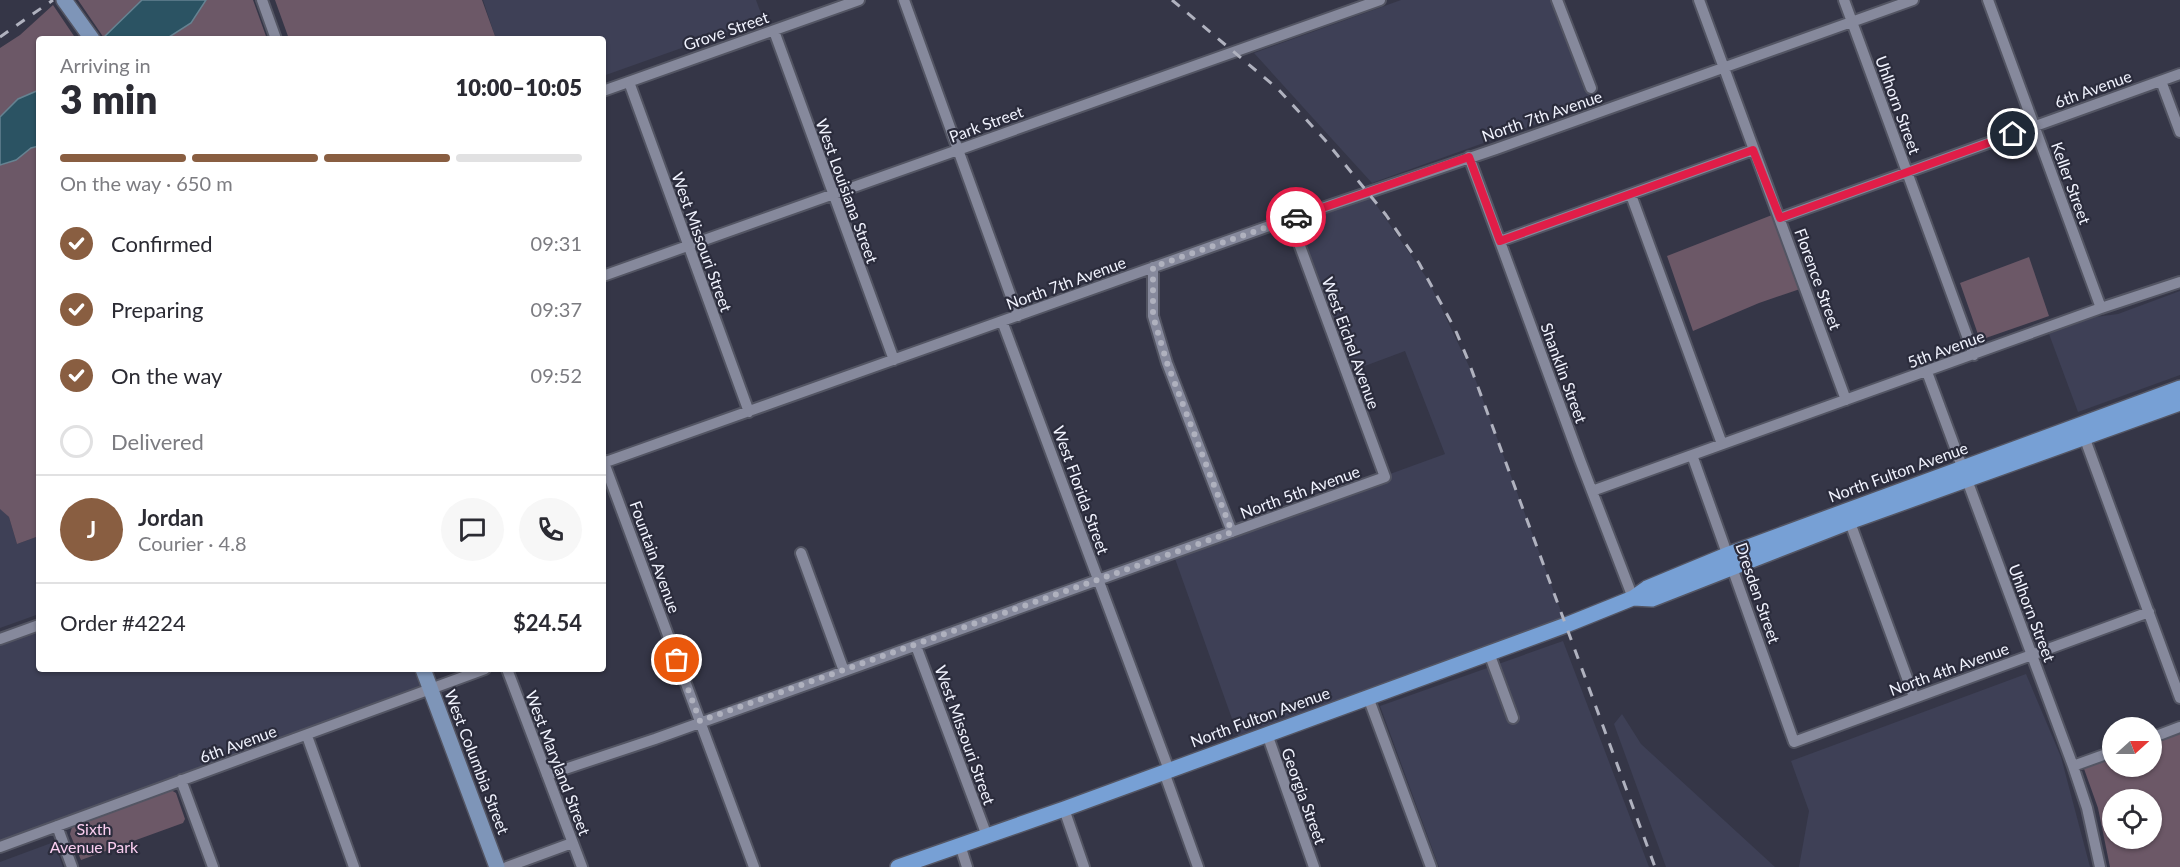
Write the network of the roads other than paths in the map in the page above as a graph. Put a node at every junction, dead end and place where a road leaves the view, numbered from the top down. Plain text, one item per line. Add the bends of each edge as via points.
1 (64, 0) edge
2 (262, 0) edge
3 (859, 0) edge
4 (904, 0) edge
5 (1380, 0) edge
6 (1557, 0) edge
7 (1699, 0) edge
8 (1844, 0) edge
9 (1913, 0) edge
10 (1988, 0) edge
11 (842, 3) edge
12 (1852, 22) junction
13 (774, 31) junction
14 (90, 36) edge
15 (275, 36) edge
16 (1724, 67) junction
17 (2180, 74) edge
18 (2161, 81) junction
19 (628, 82) junction
20 (1591, 88) dead end
21 (606, 90) edge
22 (2034, 127) junction
23 (2180, 132) edge
24 (958, 150) junction
25 (1753, 150) junction
26 (1469, 157) junction
27 (1906, 172) junction
28 (833, 194) junction
29 (1631, 195) junction
30 (1780, 218) junction
31 (1290, 219) junction
32 (1500, 241) junction
33 (688, 246) junction
34 (1153, 267) junction
35 (606, 275) edge
36 (2180, 282) edge
37 (2101, 308) junction
38 (1018, 316) junction
39 (1002, 321) junction
40 (1974, 355) junction
41 (894, 360) junction
42 (1927, 372) junction
43 (2180, 388) edge
44 (1846, 400) junction
45 (2180, 403) edge
46 (749, 412) junction
47 (2082, 431) junction
48 (1722, 444) junction
49 (1692, 455) junction
50 (606, 461) edge
51 (606, 470) edge
52 (1964, 474) junction
53 (1385, 477) joint
54 (1592, 491) junction
55 (1848, 517) junction
56 (1232, 532) junction
57 (801, 553) dead end
58 (1731, 560) junction
59 (1098, 580) junction
60 (1633, 598) junction
61 (2149, 612) junction
62 (36, 626) edge
63 (0, 639) edge
64 (916, 646) junction
65 (1489, 653) junction
66 (2032, 655) junction
67 (844, 671) junction
68 (424, 672) edge
69 (477, 672) edge
70 (508, 672) edge
71 (430, 689) junction
72 (1368, 697) junction
73 (1914, 697) junction
74 (2180, 698) edge
75 (1513, 718) dead end
76 (700, 721) junction
77 (2180, 727) edge
78 (1267, 734) junction
79 (2162, 734) edge
80 (307, 735) junction
81 (1794, 742) joint
82 (2102, 756) edge
83 (2073, 766) junction
84 (1166, 771) junction
85 (547, 776) junction
86 (181, 780) junction
87 (1064, 809) junction
88 (57, 826) junction
89 (987, 836) junction
90 (572, 843) junction
91 (960, 845) junction
92 (0, 847) edge
93 (72, 867) edge
94 (213, 867) edge
95 (354, 867) edge
96 (497, 867) edge
97 (507, 867) edge
98 (582, 867) edge
99 (754, 867) edge
100 (898, 867) edge
101 (967, 867) edge
102 (1084, 867) edge
103 (1198, 867) edge
104 (1314, 867) edge
105 (1431, 867) edge
106 (2100, 867) edge

1 - 14 main road
2 - 15 street
3 - 11 street, Grove Street
4 - 24 street
5 - 24 street, Park Street
6 - 20 street
7 - 16 street, Florence Street
8 - 12 street, Uhlhorn Street
9 - 12 street, North 7th Avenue
10 - 22 street, Keller Street
11 - 13 street, Grove Street
12 - 16 street, North 7th Avenue
12 - 27 street, Uhlhorn Street
13 - 19 street, Grove Street
13 - 28 street, West Louisiana Street
16 - 25 street, Florence Street
16 - 26 street, North 7th Avenue
17 - 18 street, 6th Avenue
18 - 22 street, 6th Avenue
18 - 23 street
19 - 21 street, Grove Street
19 - 33 street, West Missouri Street
22 - 27 street, 6th Avenue
22 - 37 street, Keller Street
24 - 28 street, Park Street
24 - 38 street
25 - 29 street
25 - 30 street, Florence Street
26 - 31 street, North 7th Avenue
26 - 32 street, Shanklin Street
27 - 30 street, 6th Avenue
27 - 40 street, Uhlhorn Street
28 - 33 street, Park Street
28 - 41 street, West Louisiana Street
29 - 32 street
29 - 48 street
30 - 44 street, Florence Street
31 - 34 street, North 7th Avenue
31 - 53 street, West Eichel Avenue
32 - 54 street, Shanklin Street
33 - 35 street, Park Street
33 - 46 street, West Missouri Street
34 - 38 street, North 7th Avenue
34 - 56 street via 1153,316 1167,363
36 - 37 street, 5th Avenue
37 - 40 street, 5th Avenue
38 - 39 street, North 7th Avenue
39 - 41 street, North 7th Avenue
39 - 59 street, West Florida Street
40 - 42 street, 5th Avenue
41 - 46 street, North 7th Avenue
42 - 44 street, 5th Avenue
42 - 52 street, Uhlhorn Street
43 - 47 main road, North Fulton Avenue
44 - 48 street, 5th Avenue
45 - 47 main road, North Fulton Avenue
46 - 50 street, North 7th Avenue
47 - 52 main road, North Fulton Avenue
47 - 61 street
48 - 49 street
49 - 54 street
49 - 58 street, Dresden Street
51 - 76 street, Fountain Avenue
52 - 55 main road, North Fulton Avenue
52 - 66 street, Uhlhorn Street
53 - 56 street, North 5th Avenue
54 - 60 street, Shanklin Street
55 - 58 main road, North Fulton Avenue
55 - 73 street
56 - 59 street, North 5th Avenue
57 - 67 street
58 - 60 main road, North Fulton Avenue via 1647,588
58 - 81 street, Dresden Street
59 - 64 street, North 5th Avenue
59 - 84 street, West Florida Street
60 - 65 main road, North Fulton Avenue
61 - 66 street, North 4th Avenue
61 - 74 street
62 - 63 street
64 - 67 street, North 5th Avenue
64 - 89 street, West Missouri Street
65 - 72 main road, North Fulton Avenue
65 - 75 street
66 - 73 street, North 4th Avenue
66 - 83 street, Uhlhorn Street
67 - 76 street, North 5th Avenue
68 - 71 main road, West Columbia Street
69 - 71 street, 6th Avenue
70 - 85 street, West Maryland Street
71 - 80 street, 6th Avenue
71 - 96 main road, West Columbia Street
72 - 78 main road, North Fulton Avenue
72 - 105 street
73 - 81 street, North 4th Avenue
76 - 85 street, North 5th Avenue
76 - 99 street, Fountain Avenue
77 - 79 street
78 - 84 main road, North Fulton Avenue
78 - 104 street, Georgia Street
80 - 86 street, 6th Avenue
80 - 95 street
82 - 83 street
83 - 106 street, Uhlhorn Street
84 - 87 main road, North Fulton Avenue
84 - 103 street, West Florida Street
85 - 90 street, West Maryland Street
86 - 88 street, 6th Avenue
86 - 94 street
87 - 89 main road, North Fulton Avenue
87 - 102 street
88 - 92 street, 6th Avenue
88 - 93 street
89 - 91 main road, North Fulton Avenue
90 - 97 street
90 - 98 street, West Maryland Street
91 - 100 main road, North Fulton Avenue
91 - 101 street

